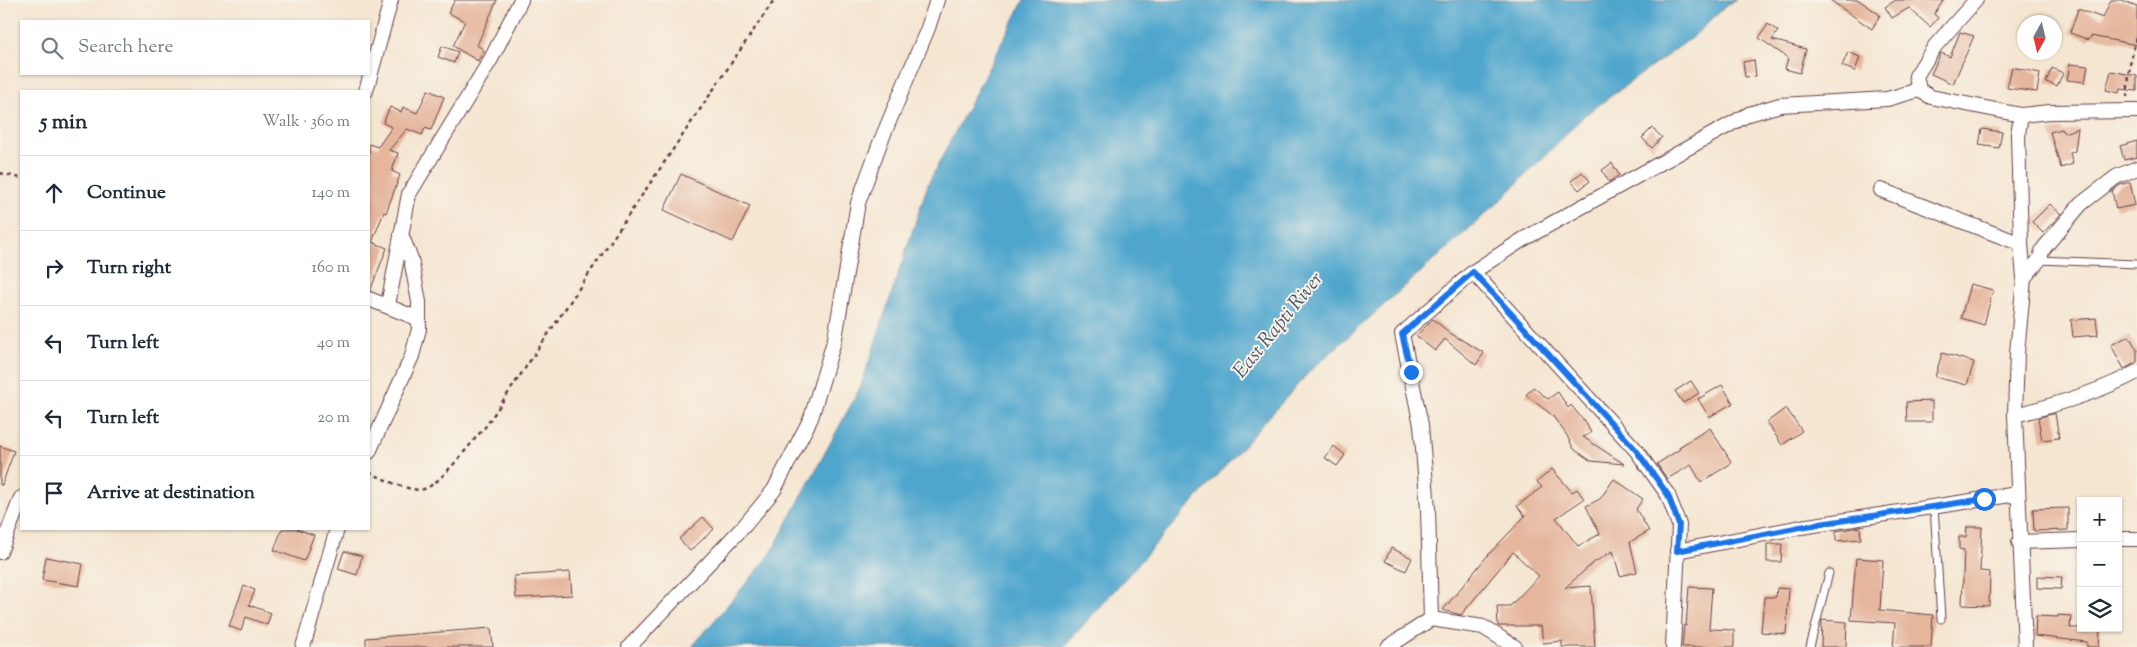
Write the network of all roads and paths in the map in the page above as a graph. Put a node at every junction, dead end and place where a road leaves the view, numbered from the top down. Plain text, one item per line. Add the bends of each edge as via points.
1 (391, 0) edge
2 (521, 0) edge
3 (774, 0) edge
4 (937, 0) edge
5 (1976, 0) edge
6 (2137, 34) edge
7 (366, 90) edge
8 (1919, 90) junction
9 (2131, 111) edge
10 (2021, 115) junction
11 (2137, 168) edge
12 (0, 173) edge
13 (20, 178) edge
14 (1881, 190) dead end
15 (401, 234) junction
16 (2021, 244) junction
17 (2039, 260) junction
18 (2137, 264) edge
19 (1473, 272) junction
20 (2024, 278) junction
21 (370, 299) edge
22 (388, 305) junction
23 (419, 319) junction
24 (2137, 372) edge
25 (2015, 415) junction
26 (370, 450) edge
27 (370, 472) edge
28 (2017, 494) junction
29 (20, 501) edge
30 (1934, 506) junction
31 (338, 530) edge
32 (2137, 539) edge
33 (2077, 540) edge
34 (2122, 540) edge
35 (2019, 542) junction
36 (1677, 551) junction
37 (0, 552) edge
38 (1829, 573) dead end
39 (1431, 619) junction
40 (1941, 619) dead end
41 (303, 647) edge
42 (629, 647) edge
43 (1388, 647) edge
44 (1515, 647) edge
45 (1673, 647) edge
46 (1810, 647) edge
47 (2025, 647) edge

1 - 7 street
2 - 15 street via 491,59 409,194
3 - 27 path via 486,426 446,473 424,489 407,488
4 - 42 street via 858,203 835,338 811,418 774,490
5 - 8 street via 1935,46 1916,76
6 - 9 path via 2130,65
8 - 10 street via 1931,97
8 - 19 street via 1887,100 1780,105 1749,114 1522,240
9 - 10 street
10 - 16 street via 2018,134
11 - 17 street via 2116,177 2081,204 2043,249
12 - 13 path
14 - 16 street
15 - 22 street
15 - 23 street via 411,259
16 - 20 street
17 - 18 lane
17 - 20 street
19 - 36 street via 1636,450 1668,495 1679,525
19 - 39 street via 1402,334 1421,425 1428,509
20 - 25 street
21 - 22 street
22 - 23 street
23 - 26 street via 412,356
24 - 25 street via 2041,409
25 - 28 street
28 - 30 street
28 - 35 street
29 - 37 street
30 - 36 street
30 - 40 lane
31 - 41 street
32 - 34 street
33 - 35 street
35 - 47 street
36 - 45 street
38 - 46 lane
39 - 43 street
39 - 44 street via 1483,627

